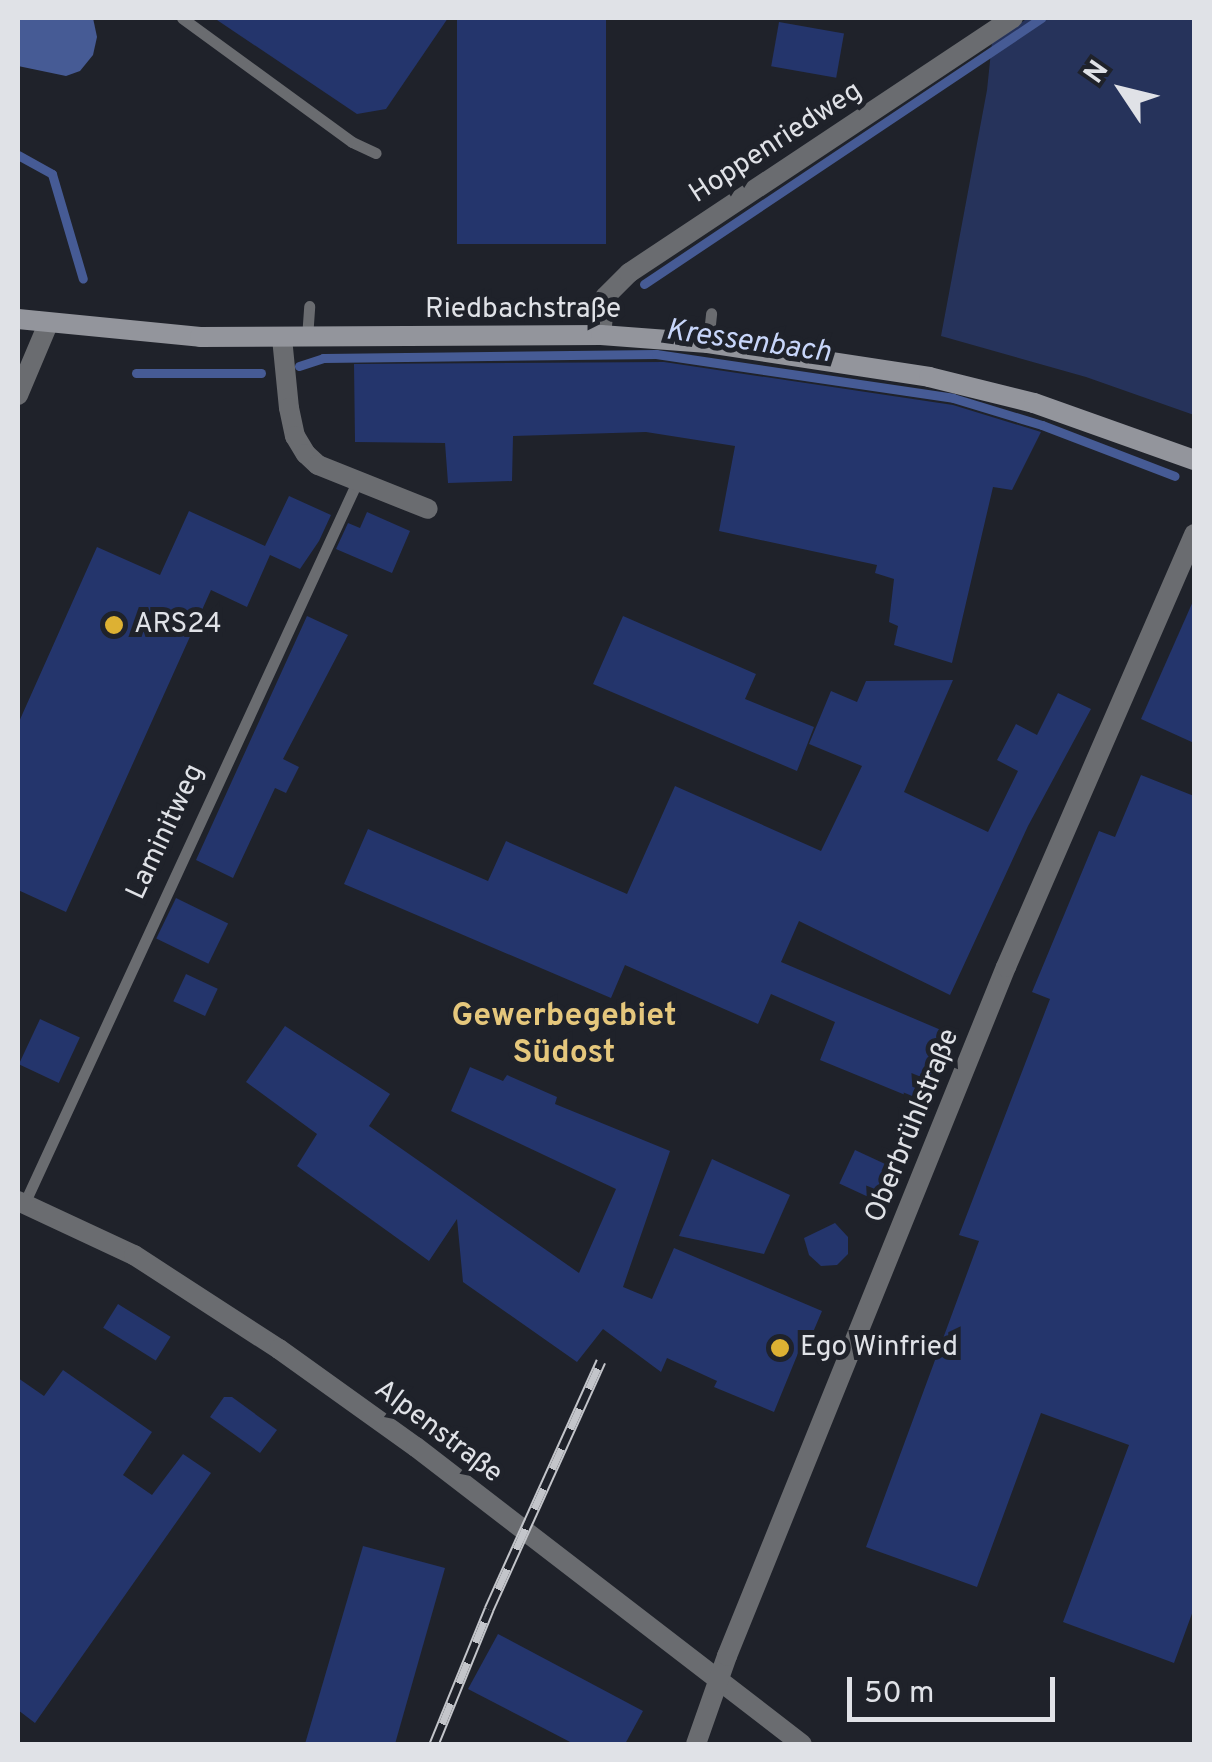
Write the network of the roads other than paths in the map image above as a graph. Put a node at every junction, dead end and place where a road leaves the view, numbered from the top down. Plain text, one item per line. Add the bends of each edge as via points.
1 (182, 18) edge
2 (1013, 18) edge
3 (376, 153) dead end
4 (309, 306) dead end
5 (712, 313) dead end
6 (18, 319) edge
7 (48, 324) junction
8 (600, 335) junction
9 (282, 338) junction
10 (307, 338) junction
11 (708, 343) junction
12 (18, 395) edge
13 (1194, 460) edge
14 (357, 482) junction
15 (428, 509) dead end
16 (1194, 534) edge
17 (20, 1202) edge
18 (717, 1681) junction
19 (696, 1744) edge
20 (802, 1744) edge

1 - 3 lane
2 - 8 street, Hoppenriedweg via 628,274 605,297
4 - 10 lane
5 - 11 lane
6 - 7 street, Riedbachstraße
7 - 9 street, Riedbachstraße
7 - 12 street
8 - 10 street, Riedbachstraße
8 - 11 street, Riedbachstraße
9 - 10 street, Riedbachstraße
9 - 14 street via 295,436 318,465
11 - 13 street, Riedbachstraße via 947,381 1034,403
14 - 15 street
14 - 17 lane, Laminitweg
16 - 18 street, Oberbrühlstraße via 1006,967
17 - 18 street, Alpenstraße via 134,1255 279,1349
18 - 19 street, Oberbrühlstraße
18 - 20 street, Alpenstraße

